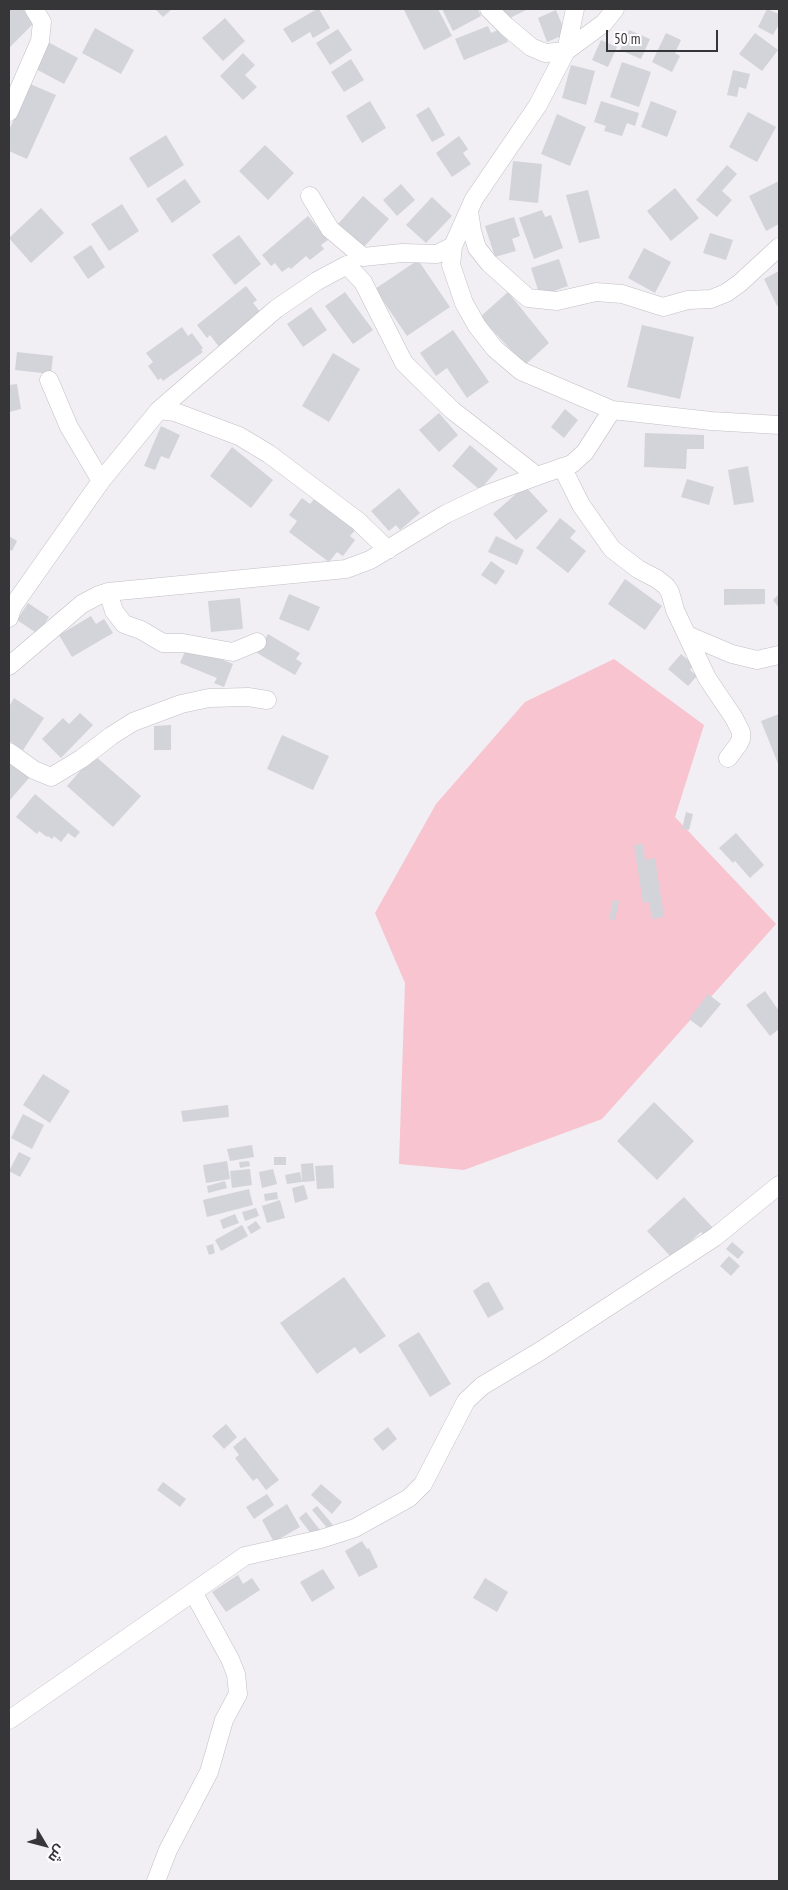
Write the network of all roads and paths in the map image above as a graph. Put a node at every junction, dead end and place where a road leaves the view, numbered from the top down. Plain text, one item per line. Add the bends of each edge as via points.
1 (34, 9) edge
2 (489, 9) edge
3 (575, 9) edge
4 (615, 9) edge
5 (566, 51) junction
6 (9, 112) edge
7 (310, 196) dead end
8 (469, 211) junction
9 (453, 246) junction
10 (779, 247) edge
11 (49, 380) dead end
12 (159, 410) junction
13 (612, 410) junction
14 (779, 424) edge
15 (562, 467) junction
16 (537, 476) junction
17 (100, 481) junction
18 (388, 550) junction
19 (108, 592) junction
20 (10, 608) edge
21 (687, 635) junction
22 (257, 642) dead end
23 (779, 655) edge
24 (9, 666) edge
25 (267, 700) dead end
26 (9, 752) edge
27 (728, 758) dead end
28 (779, 1185) edge
29 (193, 1592) junction
30 (9, 1720) edge
31 (156, 1881) edge

1 - 6 street via 42,22 40,41
2 - 5 street via 530,47 546,53
3 - 5 street
4 - 5 street via 604,23
5 - 8 street via 538,105
7 - 9 street via 330,229 362,257 437,254
8 - 9 street
8 - 10 street via 477,248 528,298 557,300 596,292 622,294 663,307 711,298 740,283
9 - 13 street via 451,265 464,303 495,349 521,371
11 - 17 street via 69,427
12 - 16 street via 276,309 317,281 347,266 363,282 404,363 452,410
12 - 17 street
12 - 18 street via 175,412 239,436 269,454 358,520
13 - 14 street via 710,421
13 - 15 street via 585,452 572,464
15 - 16 street
15 - 21 street via 581,505 612,549 666,586
16 - 18 street via 446,514
17 - 20 street
18 - 19 street via 346,568
19 - 22 street via 114,611 124,624 163,643 183,643 233,652
19 - 24 street via 82,604
21 - 23 street via 732,654 758,660
21 - 27 street via 708,678 741,732 741,739
25 - 26 street via 210,698 181,704 133,722 51,777 34,770
28 - 29 street via 715,1236 482,1386 466,1401 423,1484 409,1498 355,1528 245,1556
29 - 30 street
29 - 31 street via 230,1659 236,1674 238,1694 224,1720 209,1772 168,1850

